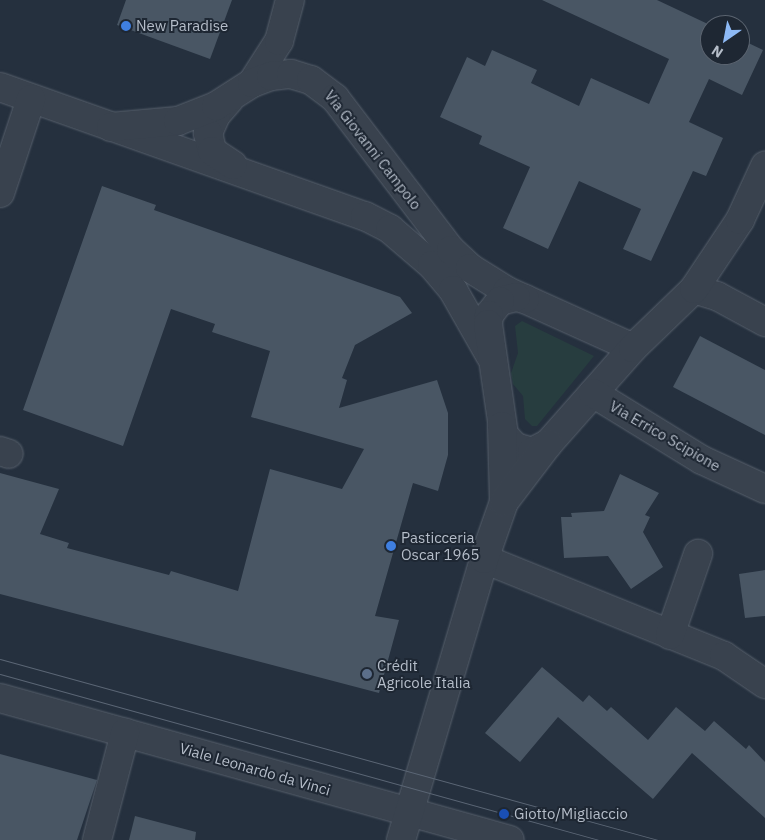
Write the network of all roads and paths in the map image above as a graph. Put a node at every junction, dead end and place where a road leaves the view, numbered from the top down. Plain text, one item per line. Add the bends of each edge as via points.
1 (290, 0) edge
2 (0, 87) edge
3 (242, 90) junction
4 (31, 99) junction
5 (111, 127) junction
6 (765, 166) edge
7 (259, 179) junction
8 (0, 193) edge
9 (441, 258) junction
10 (694, 289) junction
11 (525, 299) junction
12 (765, 322) edge
13 (633, 348) junction
14 (490, 355) junction
15 (593, 393) junction
16 (502, 426) junction
17 (548, 444) junction
18 (765, 489) edge
19 (504, 502) junction
20 (698, 554) dead end
21 (484, 559) junction
22 (670, 635) junction
23 (765, 684) edge
24 (0, 698) edge
25 (124, 733) junction
26 (409, 812) junction
27 (97, 840) edge
28 (401, 840) edge
29 (510, 840) edge

1 - 3 street via 279,41
2 - 4 street, Via Giovanni Campolo
3 - 5 street, Via Giovanni Campolo via 178,121
3 - 7 street via 210,123 208,142 219,158
3 - 9 street, Via Giovanni Campolo via 271,76 291,74 311,80 328,91
4 - 5 street, Via Giovanni Campolo
4 - 8 street
5 - 7 street, Via Giovanni Campolo
6 - 10 street via 740,220
7 - 9 street, Via Giovanni Campolo via 366,216
9 - 11 street
9 - 14 street via 453,290
10 - 12 street via 717,296
10 - 13 street
11 - 13 street
11 - 14 street via 508,298 493,307 488,324
13 - 15 street
14 - 16 street
15 - 17 street
15 - 18 street, Via Errico Scipione via 702,460
16 - 17 street via 508,442 523,451 532,452
16 - 19 street
17 - 19 street
19 - 21 street
20 - 22 street
21 - 22 street
21 - 26 street
22 - 23 street via 724,656
24 - 25 street, Viale Leonardo da Vinci
25 - 26 street, Viale Leonardo da Vinci
25 - 27 street
26 - 28 street
26 - 29 street, Viale Leonardo da Vinci

